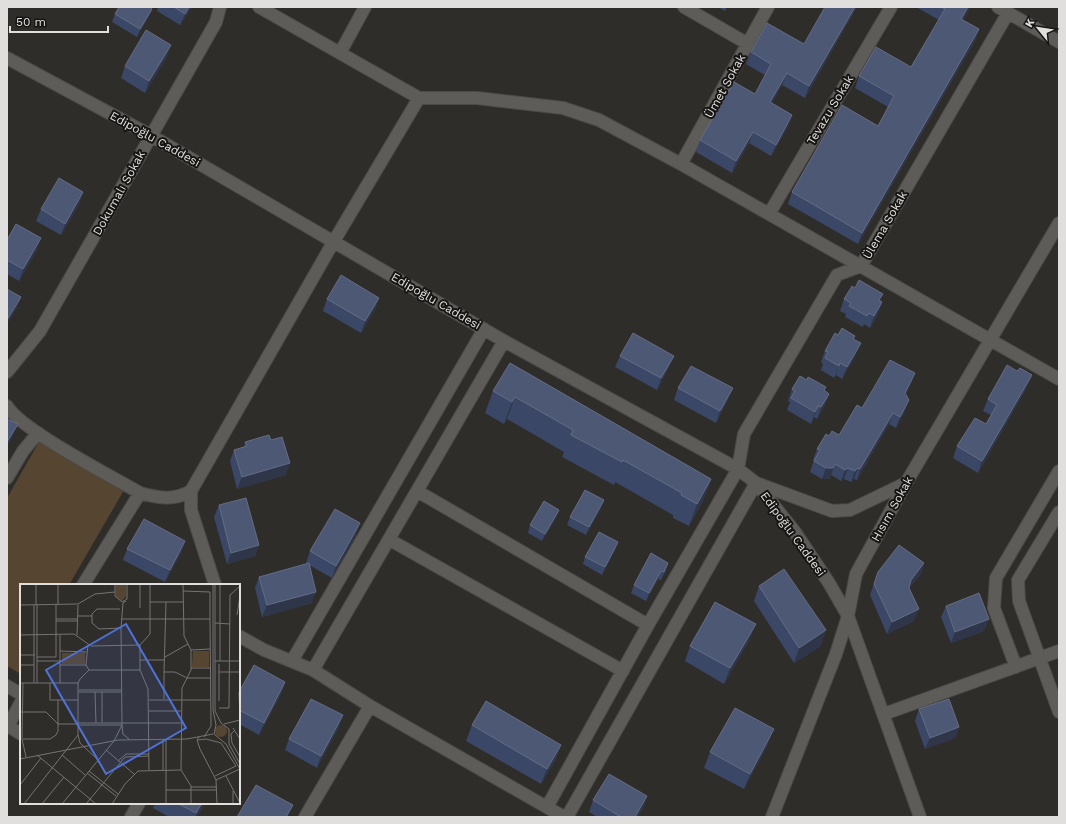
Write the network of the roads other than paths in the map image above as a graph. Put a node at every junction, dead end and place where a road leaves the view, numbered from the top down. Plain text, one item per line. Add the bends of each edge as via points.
1 (220, 7) edge
2 (259, 7) edge
3 (365, 7) edge
4 (684, 7) edge
5 (768, 7) edge
6 (891, 7) edge
7 (1003, 10) edge
8 (1059, 42) edge
9 (748, 44) junction
10 (340, 53) junction
11 (8, 61) edge
12 (419, 98) junction
13 (150, 135) junction
14 (681, 164) junction
15 (769, 214) junction
16 (1057, 230) edge
17 (334, 241) junction
18 (860, 266) junction
19 (484, 329) junction
20 (990, 340) junction
21 (504, 341) junction
22 (7, 372) edge
23 (1059, 379) edge
24 (7, 406) edge
25 (38, 433) junction
26 (738, 469) junction
27 (1059, 471) edge
28 (7, 478) edge
29 (756, 483) junction
30 (906, 483) junction
31 (417, 491) junction
32 (191, 492) junction
33 (140, 493) junction
34 (1059, 512) edge
35 (390, 540) junction
36 (83, 584) edge
37 (215, 584) edge
38 (848, 616) junction
39 (648, 624) junction
40 (240, 637) edge
41 (1059, 651) edge
42 (1039, 658) junction
43 (292, 661) junction
44 (1016, 667) junction
45 (313, 670) junction
46 (622, 671) junction
47 (17, 692) edge
48 (370, 706) junction
49 (1059, 712) edge
50 (884, 714) junction
51 (20, 733) edge
52 (138, 804) edge
53 (555, 813) edge
54 (918, 816) edge
55 (131, 817) edge
56 (305, 817) edge
57 (567, 817) edge
58 (772, 817) edge

1 - 13 street, Dokumalı Sokak via 216,22
2 - 10 street
3 - 10 street
4 - 9 street
5 - 9 street, Ümet Sokak
6 - 15 street, Tevazu Sokak
7 - 8 street
7 - 18 street, Ülema Sokak
9 - 14 street, Ümet Sokak
10 - 12 street
11 - 13 street, Edipoğlu Caddesi
12 - 14 street via 477,98 564,108 599,120
12 - 17 street
13 - 17 street, Edipoğlu Caddesi
13 - 22 street, Dokumalı Sokak via 40,331
14 - 15 street
15 - 18 street
16 - 20 street, Hısım Sokak
17 - 19 street, Edipoğlu Caddesi
17 - 32 street
18 - 20 street
18 - 26 street, Ülema Sokak via 837,275 744,434
19 - 21 street, Edipoğlu Caddesi
19 - 43 street
20 - 23 street
20 - 30 street, Hısım Sokak
21 - 26 street, Edipoğlu Caddesi
21 - 31 street
24 - 25 street
25 - 28 street via 23,451
25 - 33 street
26 - 29 street, Edipoğlu Caddesi
26 - 39 street
27 - 44 street via 996,578 994,608
29 - 30 street via 832,511 850,510
29 - 38 street, Edipoğlu Caddesi via 795,532
29 - 57 street
30 - 38 street, Hısım Sokak via 856,574
31 - 35 street
31 - 39 street
32 - 33 street via 181,497 159,499
32 - 37 street via 191,510
33 - 36 street
34 - 42 street via 1018,580 1019,601
35 - 45 street
35 - 46 street
38 - 50 street, Edipoğlu Caddesi
38 - 58 street, Hısım Sokak via 836,654
39 - 46 street
40 - 43 street
41 - 42 street
42 - 44 street
42 - 49 street
43 - 45 street
44 - 50 street
45 - 48 street
46 - 53 street
47 - 51 street via 8,726
48 - 53 street
48 - 56 street
50 - 54 street, Edipoğlu Caddesi
52 - 55 street

